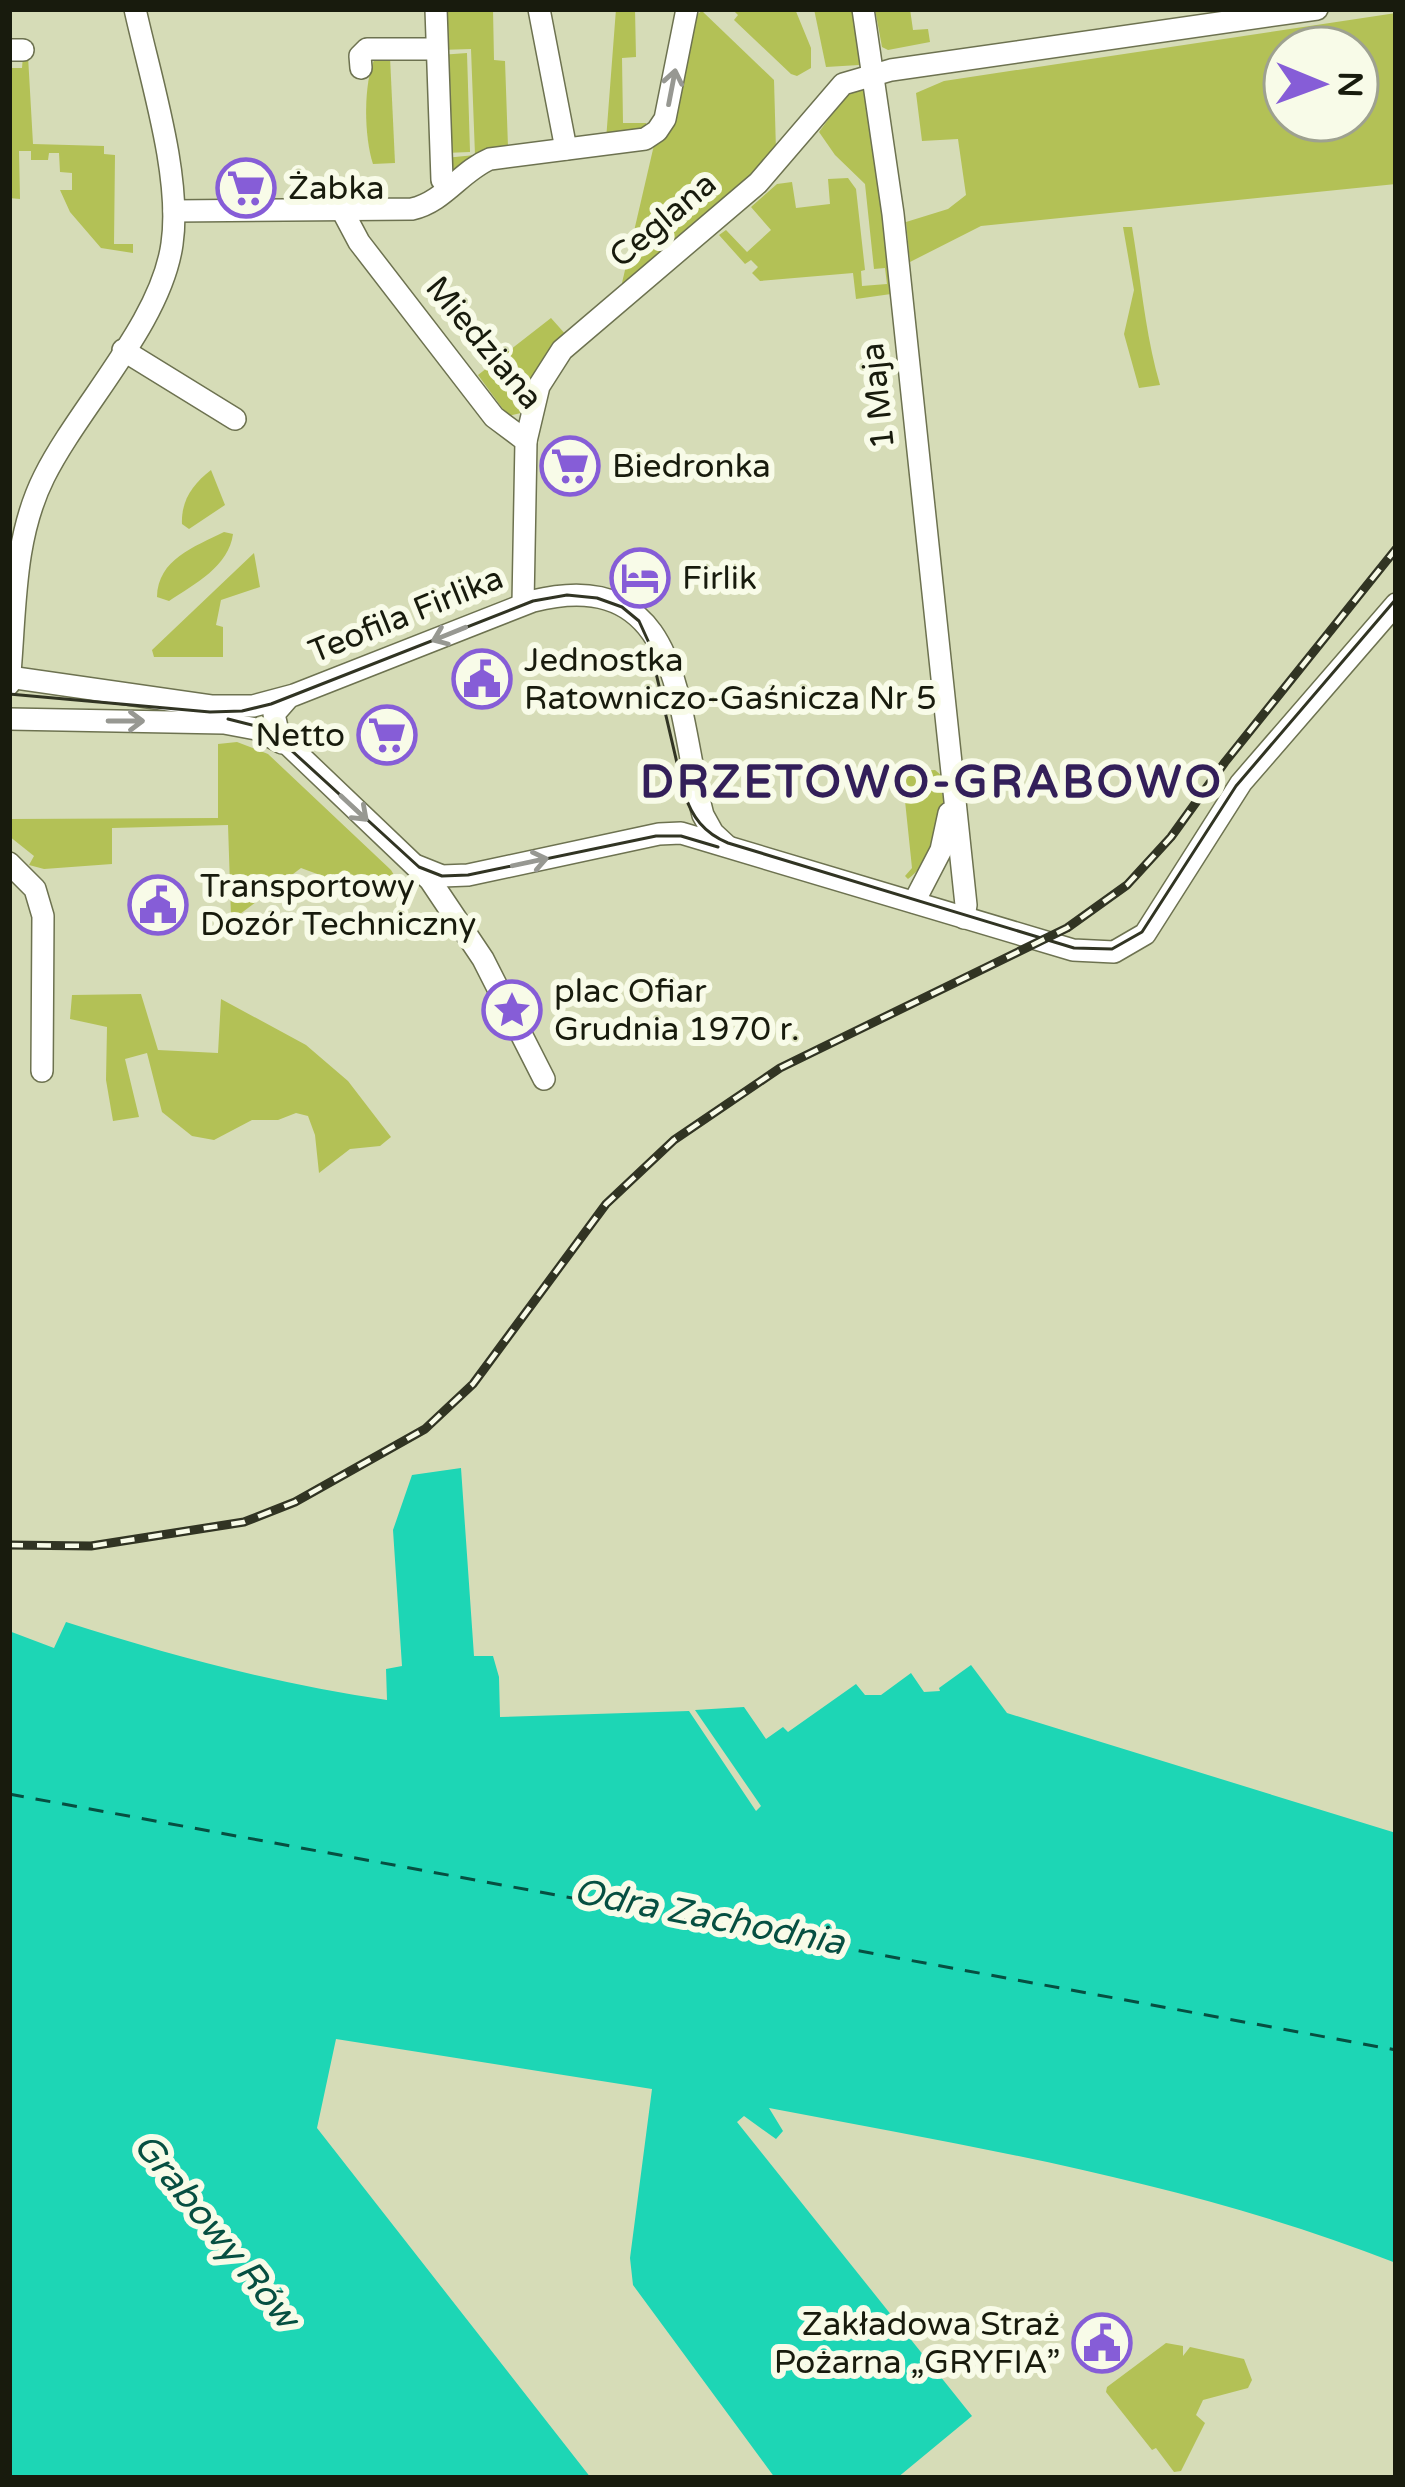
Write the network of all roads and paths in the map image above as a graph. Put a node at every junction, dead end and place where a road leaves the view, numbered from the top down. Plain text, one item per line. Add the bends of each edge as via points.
1 (135, 9) edge
2 (436, 9) edge
3 (539, 9) edge
4 (687, 9) edge
5 (863, 9) edge
6 (1317, 9) edge
7 (435, 49) junction
8 (361, 68) dead end
9 (873, 73) junction
10 (566, 149) junction
11 (442, 180) dead end
12 (342, 210) junction
13 (174, 211) junction
14 (123, 350) junction
15 (236, 419) dead end
16 (526, 441) junction
17 (523, 604) junction
18 (1396, 604) edge
19 (9, 679) edge
20 (294, 695) junction
21 (9, 719) edge
22 (292, 750) junction
23 (950, 776) junction
24 (698, 790) junction
25 (659, 834) junction
26 (727, 846) junction
27 (9, 863) edge
28 (417, 866) junction
29 (482, 873) junction
30 (914, 902) junction
31 (964, 918) junction
32 (467, 933) junction
33 (42, 1071) dead end
34 (544, 1079) dead end

1 - 13 street
2 - 7 street
3 - 10 street
10 -> 4 street via 653,135 663,123
5 - 9 street, 1 Maja
6 - 9 street
7 - 8 street via 367,49
7 - 11 street
9 - 16 street, Ceglana via 843,84 768,173 562,350 538,386
9 - 23 street, 1 Maja
10 - 12 street via 483,162 423,207
12 - 13 street
12 - 16 street, Miedziana via 494,417
13 - 14 street via 162,281
14 - 15 street
14 - 19 street via 31,508
16 - 17 street, Miedziana
17 -> 20 street, Teofila Firlika
17 - 24 street, Teofila Firlika via 588,596 646,622 668,658
18 - 31 street via 1234,792 1148,931 1125,948 1077,952
19 - 20 street, Teofila Firlika via 219,707
20 - 22 street via 273,718
21 -> 22 street via 224,722
22 -> 28 street
23 - 30 street, 1 Maja via 944,841
23 - 31 street, 1 Maja
24 - 25 street via 687,822
24 - 26 street, Teofila Firlika via 709,827
25 - 26 street
29 -> 25 street
26 - 30 street
27 - 33 street via 35,889 43,916
28 - 29 street via 445,877
28 - 32 street
29 - 32 street via 463,893
30 - 31 street
32 - 34 street

